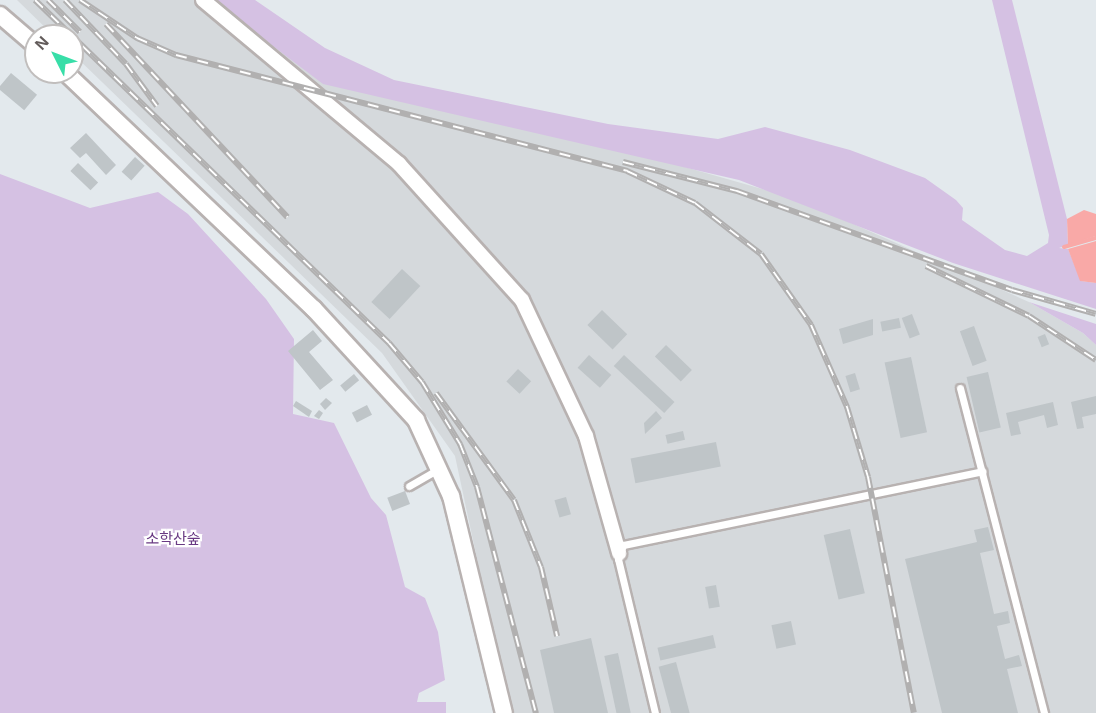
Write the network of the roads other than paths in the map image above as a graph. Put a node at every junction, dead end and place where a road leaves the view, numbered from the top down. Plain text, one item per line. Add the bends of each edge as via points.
1 (203, 0) edge
2 (0, 15) edge
3 (24, 36) edge
4 (77, 84) edge
5 (960, 388) dead end
6 (441, 468) junction
7 (982, 471) junction
8 (409, 486) dead end
9 (619, 553) junction
10 (504, 713) edge
11 (655, 713) edge
12 (1044, 713) edge

1 - 9 street via 399,164 522,300 586,436
2 - 3 street
4 - 6 street via 374,370 416,420
5 - 7 lane
6 - 8 lane
6 - 10 street
7 - 9 lane via 631,542
7 - 12 lane
9 - 11 lane

